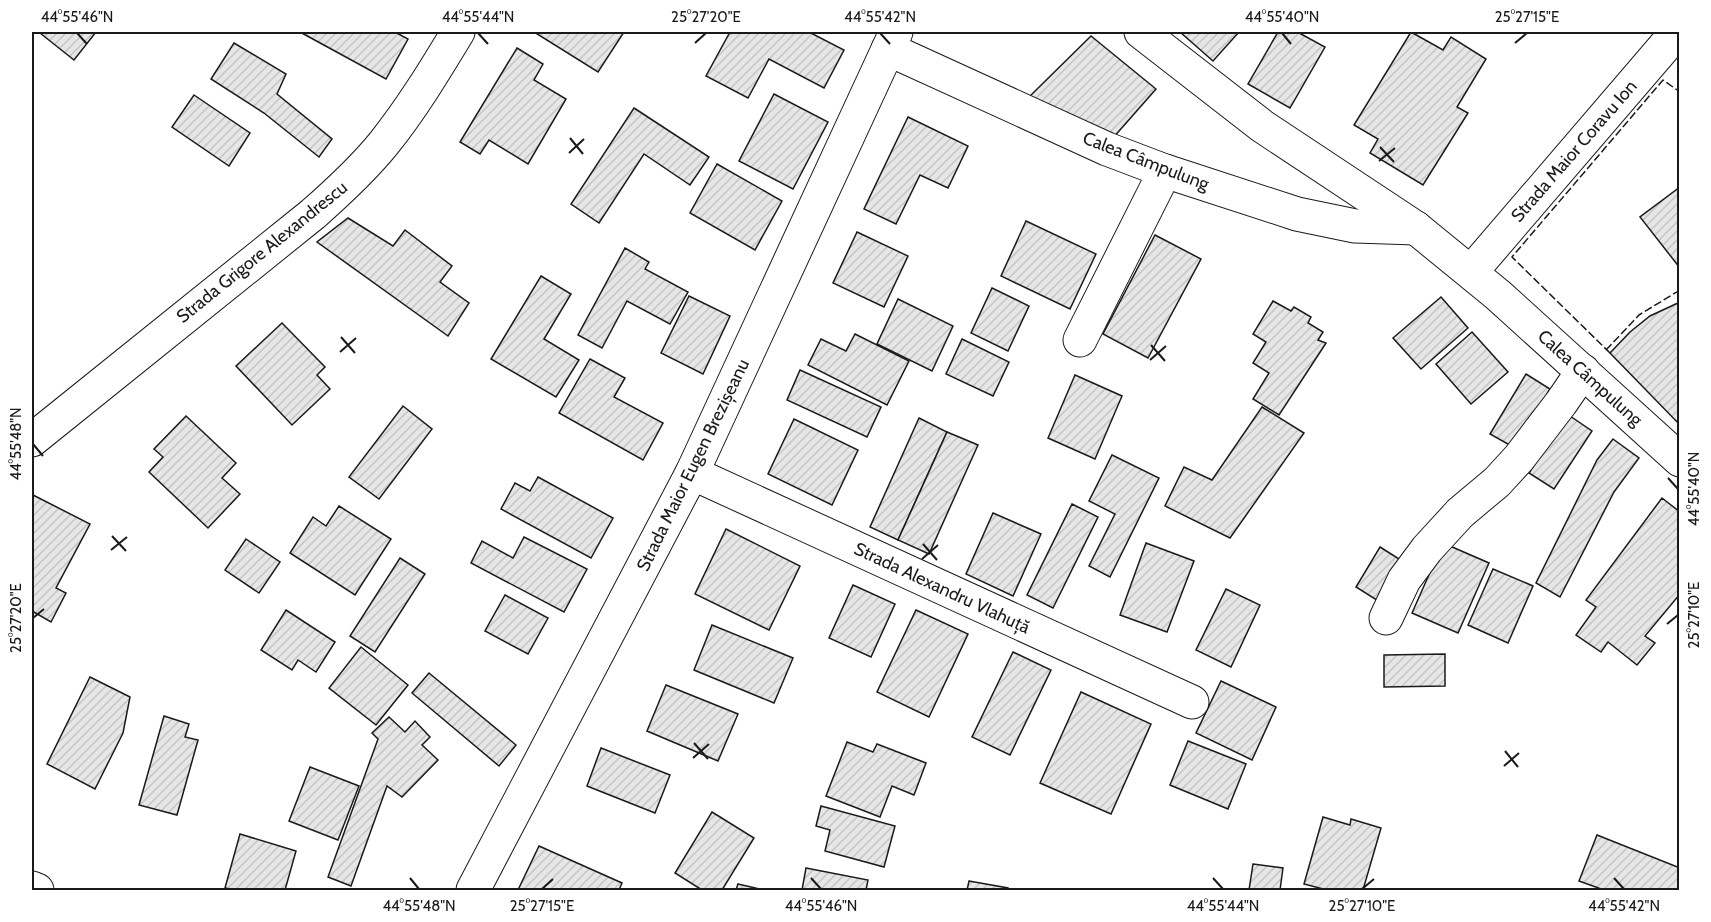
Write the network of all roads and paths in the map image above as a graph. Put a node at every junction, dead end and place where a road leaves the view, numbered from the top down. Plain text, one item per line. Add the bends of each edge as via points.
1 (458, 32) edge
2 (1142, 32) edge
3 (1677, 32) edge
4 (892, 40) edge
5 (1166, 171) junction
6 (1416, 228) junction
7 (1471, 272) junction
8 (1080, 340) dead end
9 (1583, 371) junction
10 (32, 440) edge
11 (1680, 460) edge
12 (692, 473) junction
13 (1386, 618) dead end
14 (1192, 702) dead end
15 (32, 888) edge
16 (37, 891) edge
17 (473, 891) edge

1 - 10 street, Strada Grigore Alexandrescu via 419,96 350,181
2 - 6 street, Calea Câmpulung via 1262,126
3 - 7 street, Strada Maior Coravu Ion
4 - 5 street, Calea Câmpulung via 1107,148
4 - 12 street, Strada Maior Eugen Brezișeanu
5 - 6 street, Calea Câmpulung via 1297,214 1355,225
5 - 8 street
6 - 7 street, Calea Câmpulung
7 - 9 street, Calea Câmpulung
9 - 11 street, Calea Câmpulung
9 - 13 street via 1519,458 1427,549 1404,580
12 - 14 street, Strada Alexandru Vlahuță
12 - 17 street, Strada Maior Eugen Brezișeanu
15 - 16 street

